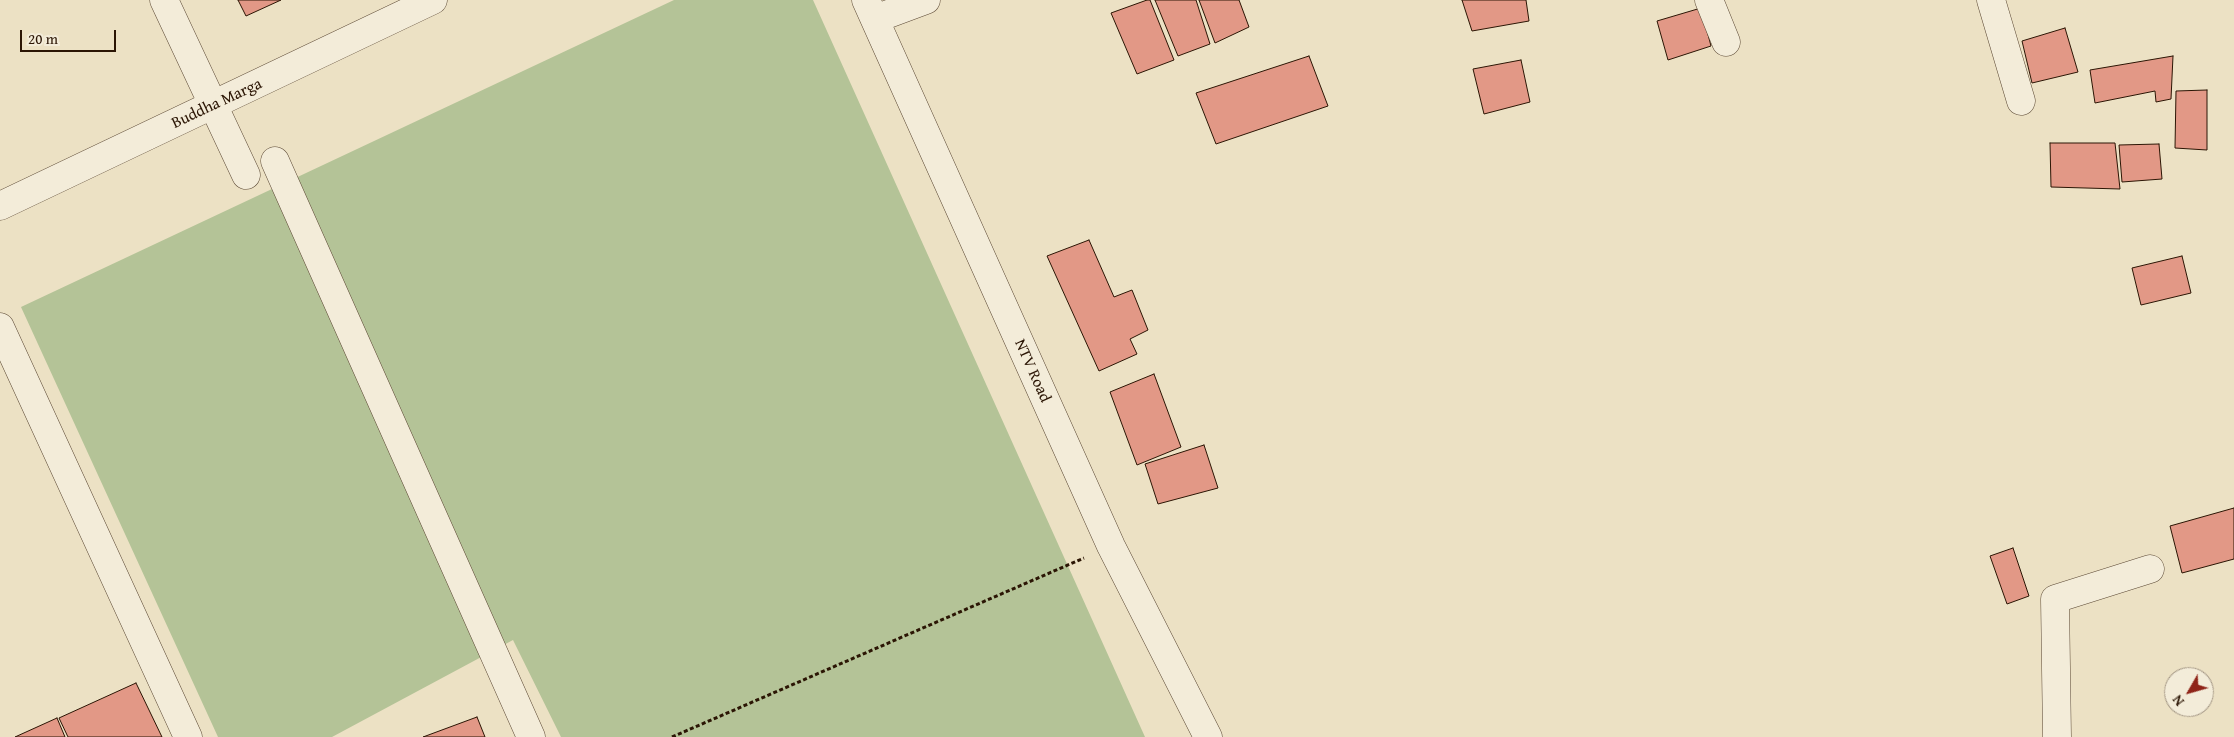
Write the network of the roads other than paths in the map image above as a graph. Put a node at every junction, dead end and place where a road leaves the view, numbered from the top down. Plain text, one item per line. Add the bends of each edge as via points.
1 (164, 0) edge
2 (433, 0) edge
3 (926, 0) edge
4 (1709, 0) edge
5 (1991, 0) edge
6 (870, 9) edge
7 (1726, 42) dead end
8 (2022, 101) dead end
9 (213, 107) junction
10 (275, 161) dead end
11 (246, 175) dead end
12 (0, 206) edge
13 (0, 327) edge
14 (2150, 569) dead end
15 (188, 737) edge
16 (531, 737) edge
17 (1208, 737) edge
18 (2058, 737) edge

1 - 9 street
2 - 9 street, Buddha Marga
3 - 6 street
4 - 7 street
5 - 8 street
6 - 17 street, NTV Road via 1111,546
9 - 11 street
9 - 12 street, Buddha Marga
10 - 16 street
13 - 15 street
14 - 18 street via 2056,599

